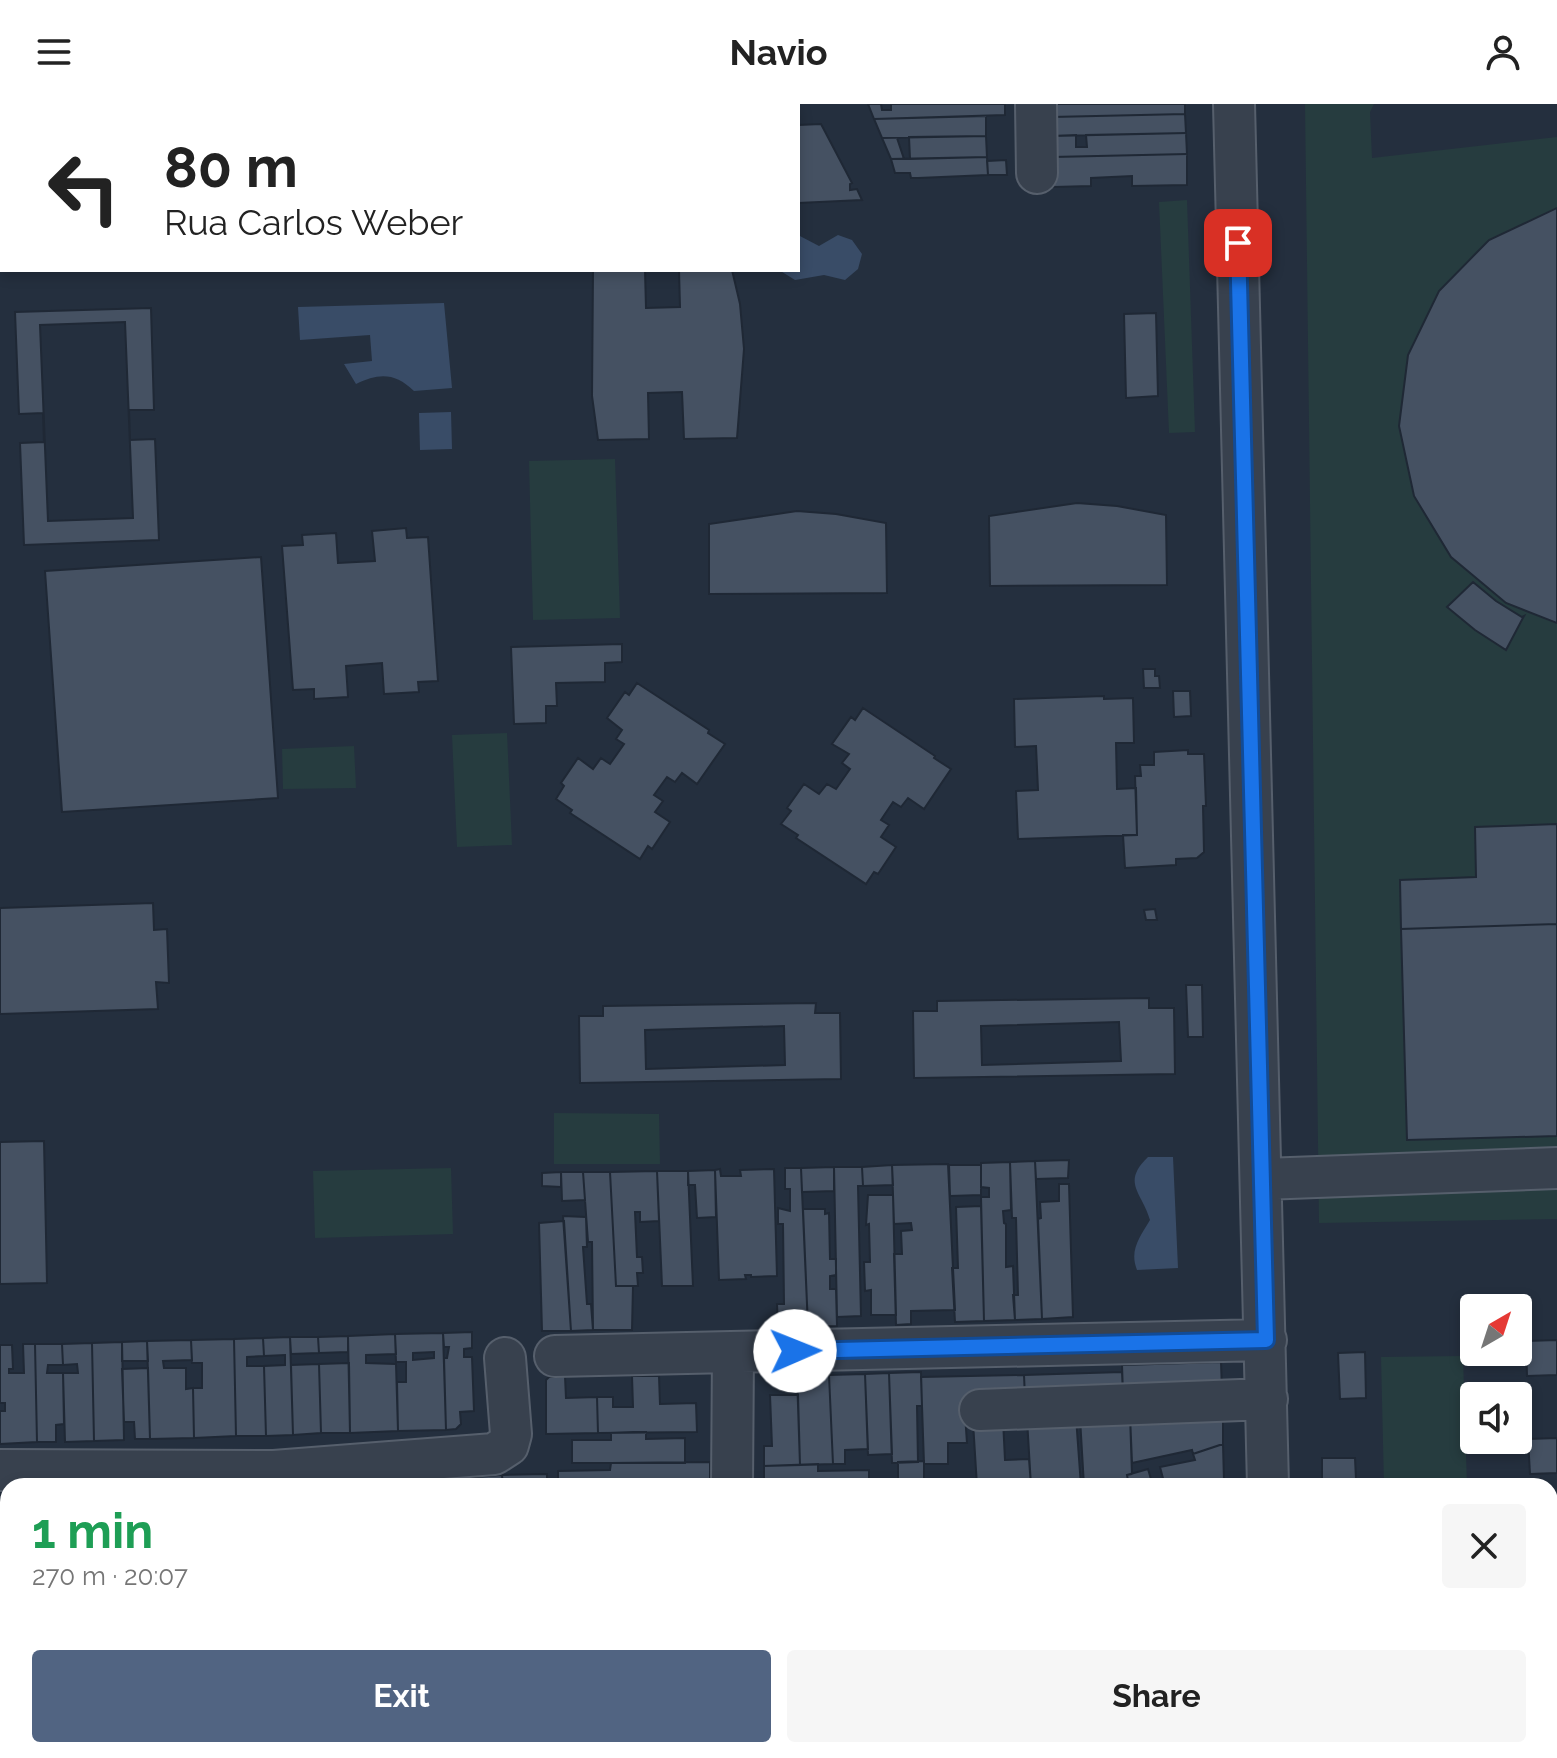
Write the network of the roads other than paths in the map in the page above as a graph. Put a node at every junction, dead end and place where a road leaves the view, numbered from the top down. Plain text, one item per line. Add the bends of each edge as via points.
1 (1036, 104) edge
2 (1234, 104) edge
3 (1037, 173) dead end
4 (1557, 1168) edge
5 (1262, 1179) junction
6 (1266, 1340) junction
7 (733, 1352) junction
8 (555, 1356) dead end
9 (505, 1358) dead end
10 (1267, 1399) junction
11 (980, 1410) dead end
12 (0, 1470) edge
13 (732, 1478) edge
14 (1268, 1478) edge

1 - 3 street
2 - 5 street
4 - 5 street
5 - 6 street
6 - 7 street
6 - 10 street
7 - 8 street
7 - 13 street
9 - 12 street via 511,1434 508,1445 494,1454 274,1471
10 - 11 street
10 - 14 street

